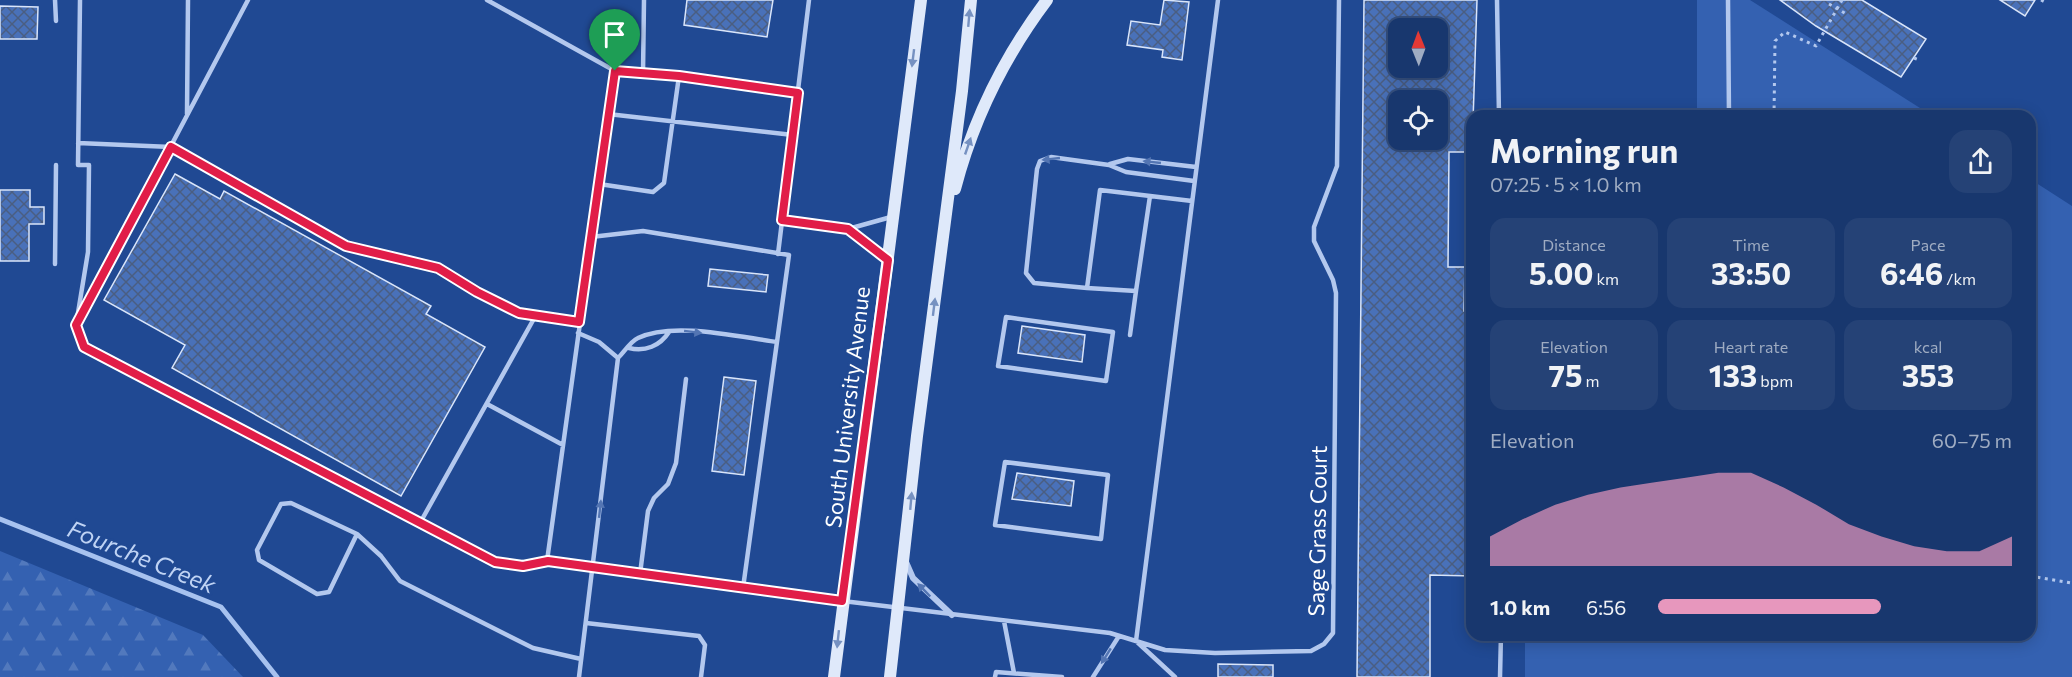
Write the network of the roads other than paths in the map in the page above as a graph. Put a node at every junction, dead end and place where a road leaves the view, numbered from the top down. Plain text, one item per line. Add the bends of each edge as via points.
1 (55, 0) edge
2 (80, 0) edge
3 (188, 0) edge
4 (248, 0) edge
5 (487, 0) edge
6 (644, 0) edge
7 (809, 0) edge
8 (919, 0) edge
9 (971, 0) edge
10 (1047, 0) edge
11 (1218, 0) edge
12 (1339, 0) edge
13 (1497, 0) edge
14 (1728, 0) edge
15 (56, 21) dead end
16 (615, 71) junction
17 (643, 73) junction
18 (679, 76) junction
19 (798, 93) junction
20 (1499, 110) edge
21 (1729, 110) edge
22 (608, 114) junction
23 (187, 116) junction
24 (673, 121) junction
25 (793, 135) junction
26 (78, 143) junction
27 (171, 147) junction
28 (56, 165) dead end
29 (1109, 165) junction
30 (1196, 167) junction
31 (1194, 181) junction
32 (598, 184) junction
33 (1150, 196) junction
34 (1192, 201) junction
35 (894, 216) junction
36 (782, 220) junction
37 (848, 229) junction
38 (591, 237) junction
39 (942, 243) junction
40 (778, 254) junction
41 (888, 260) junction
42 (55, 264) dead end
43 (1087, 288) junction
44 (1136, 291) junction
45 (536, 315) junction
46 (579, 322) junction
47 (76, 325) junction
48 (669, 332) junction
49 (578, 333) junction
50 (1130, 335) dead end
51 (777, 342) junction
52 (629, 348) junction
53 (618, 358) junction
54 (686, 379) dead end
55 (1106, 381) joint
56 (487, 404) junction
57 (563, 444) junction
58 (420, 523) junction
59 (995, 525) joint
60 (357, 534) junction
61 (905, 559) junction
62 (548, 561) junction
63 (593, 567) junction
64 (640, 574) junction
65 (743, 588) junction
66 (842, 601) junction
67 (899, 609) junction
68 (952, 615) junction
69 (1004, 621) junction
70 (586, 622) junction
71 (1119, 636) junction
72 (1136, 641) junction
73 (1501, 641) edge
74 (581, 659) junction
75 (1014, 673) junction
76 (579, 677) edge
77 (701, 677) edge
78 (834, 677) edge
79 (890, 677) edge
80 (995, 677) edge
81 (1062, 677) edge
82 (1093, 677) edge
83 (1175, 677) edge
84 (1500, 677) edge

1 - 15 lane
2 - 26 lane
3 - 23 lane
4 - 23 lane
5 - 16 lane
6 - 17 lane
7 - 19 lane
8 -> 35 main road, South University Avenue
39 -> 9 main road
39 -> 10 main road via 974,127 1014,47
11 - 30 lane
12 - 72 lane, Sage Grass Court via 1337,166 1314,227 1314,241 1334,279 1336,293 1333,633 1311,651 1215,653 1165,650
13 - 20 lane
14 - 21 lane
16 - 17 lane
16 - 22 lane
17 - 18 lane
18 - 19 lane
18 - 24 lane
19 - 25 lane
22 - 24 lane
22 - 32 lane
23 - 27 lane
24 - 25 lane
24 - 32 lane via 664,183 653,192
25 - 36 lane
26 - 27 lane
26 - 47 lane via 78,165 89,165 88,252
27 - 45 lane via 346,246 438,268 519,313
27 - 47 lane
28 - 42 lane
30 -> 29 lane via 1128,159
29 - 31 lane via 1126,172
29 -> 43 lane via 1051,157 1040,160 1037,169 1026,273 1034,283
30 - 31 lane
31 - 34 lane
32 - 38 lane
33 - 34 lane
33 - 43 lane via 1100,190
33 - 44 lane
34 - 72 lane
35 - 37 lane
35 - 41 main road, South University Avenue
36 - 37 lane
36 - 40 lane
37 - 41 lane
38 - 40 lane via 643,231
38 - 46 lane
61 -> 39 main road
40 - 51 lane via 789,255
41 - 66 main road, South University Avenue
43 - 44 lane
44 - 50 lane
45 - 46 lane
45 - 56 lane
46 - 49 lane
47 - 58 lane, Sage Grass Court via 84,347
48 -> 51 lane
48 - 52 lane via 656,331 635,339
48 - 52 lane via 662,343 640,350
49 - 53 lane via 599,342
49 - 57 lane
51 - 65 lane
52 - 53 lane
63 -> 53 lane
54 - 64 lane via 676,463 668,484 648,511
55 - 55 lane via 1113,332 1006,317 998,366
56 - 57 lane
56 - 58 lane
57 - 62 lane
58 - 62 lane, Sage Grass Court via 495,562 523,566
59 - 59 lane via 1101,539 1108,475 1005,462
60 - 60 lane via 291,503 281,504 257,550 259,560 317,594 329,592
60 - 74 lane via 400,581 533,648
61 - 67 main road
68 -> 61 street via 913,578
62 - 63 lane, Sage Grass Court
63 - 64 lane, Sage Grass Court
63 - 70 lane
64 - 65 lane, Sage Grass Court
65 - 66 lane, Sage Grass Court
66 - 67 lane, Sage Grass Court
66 -> 78 main road, South University Avenue
67 - 68 lane, Sage Grass Court
67 - 79 main road
68 - 69 lane, Sage Grass Court
69 - 71 lane, Sage Grass Court
69 - 75 lane
70 - 74 lane
70 - 77 lane via 699,636 705,645
71 - 72 lane, Sage Grass Court
71 -> 82 lane
72 - 83 lane
73 - 84 lane
74 - 76 lane
75 - 80 lane via 996,672
75 - 81 lane

